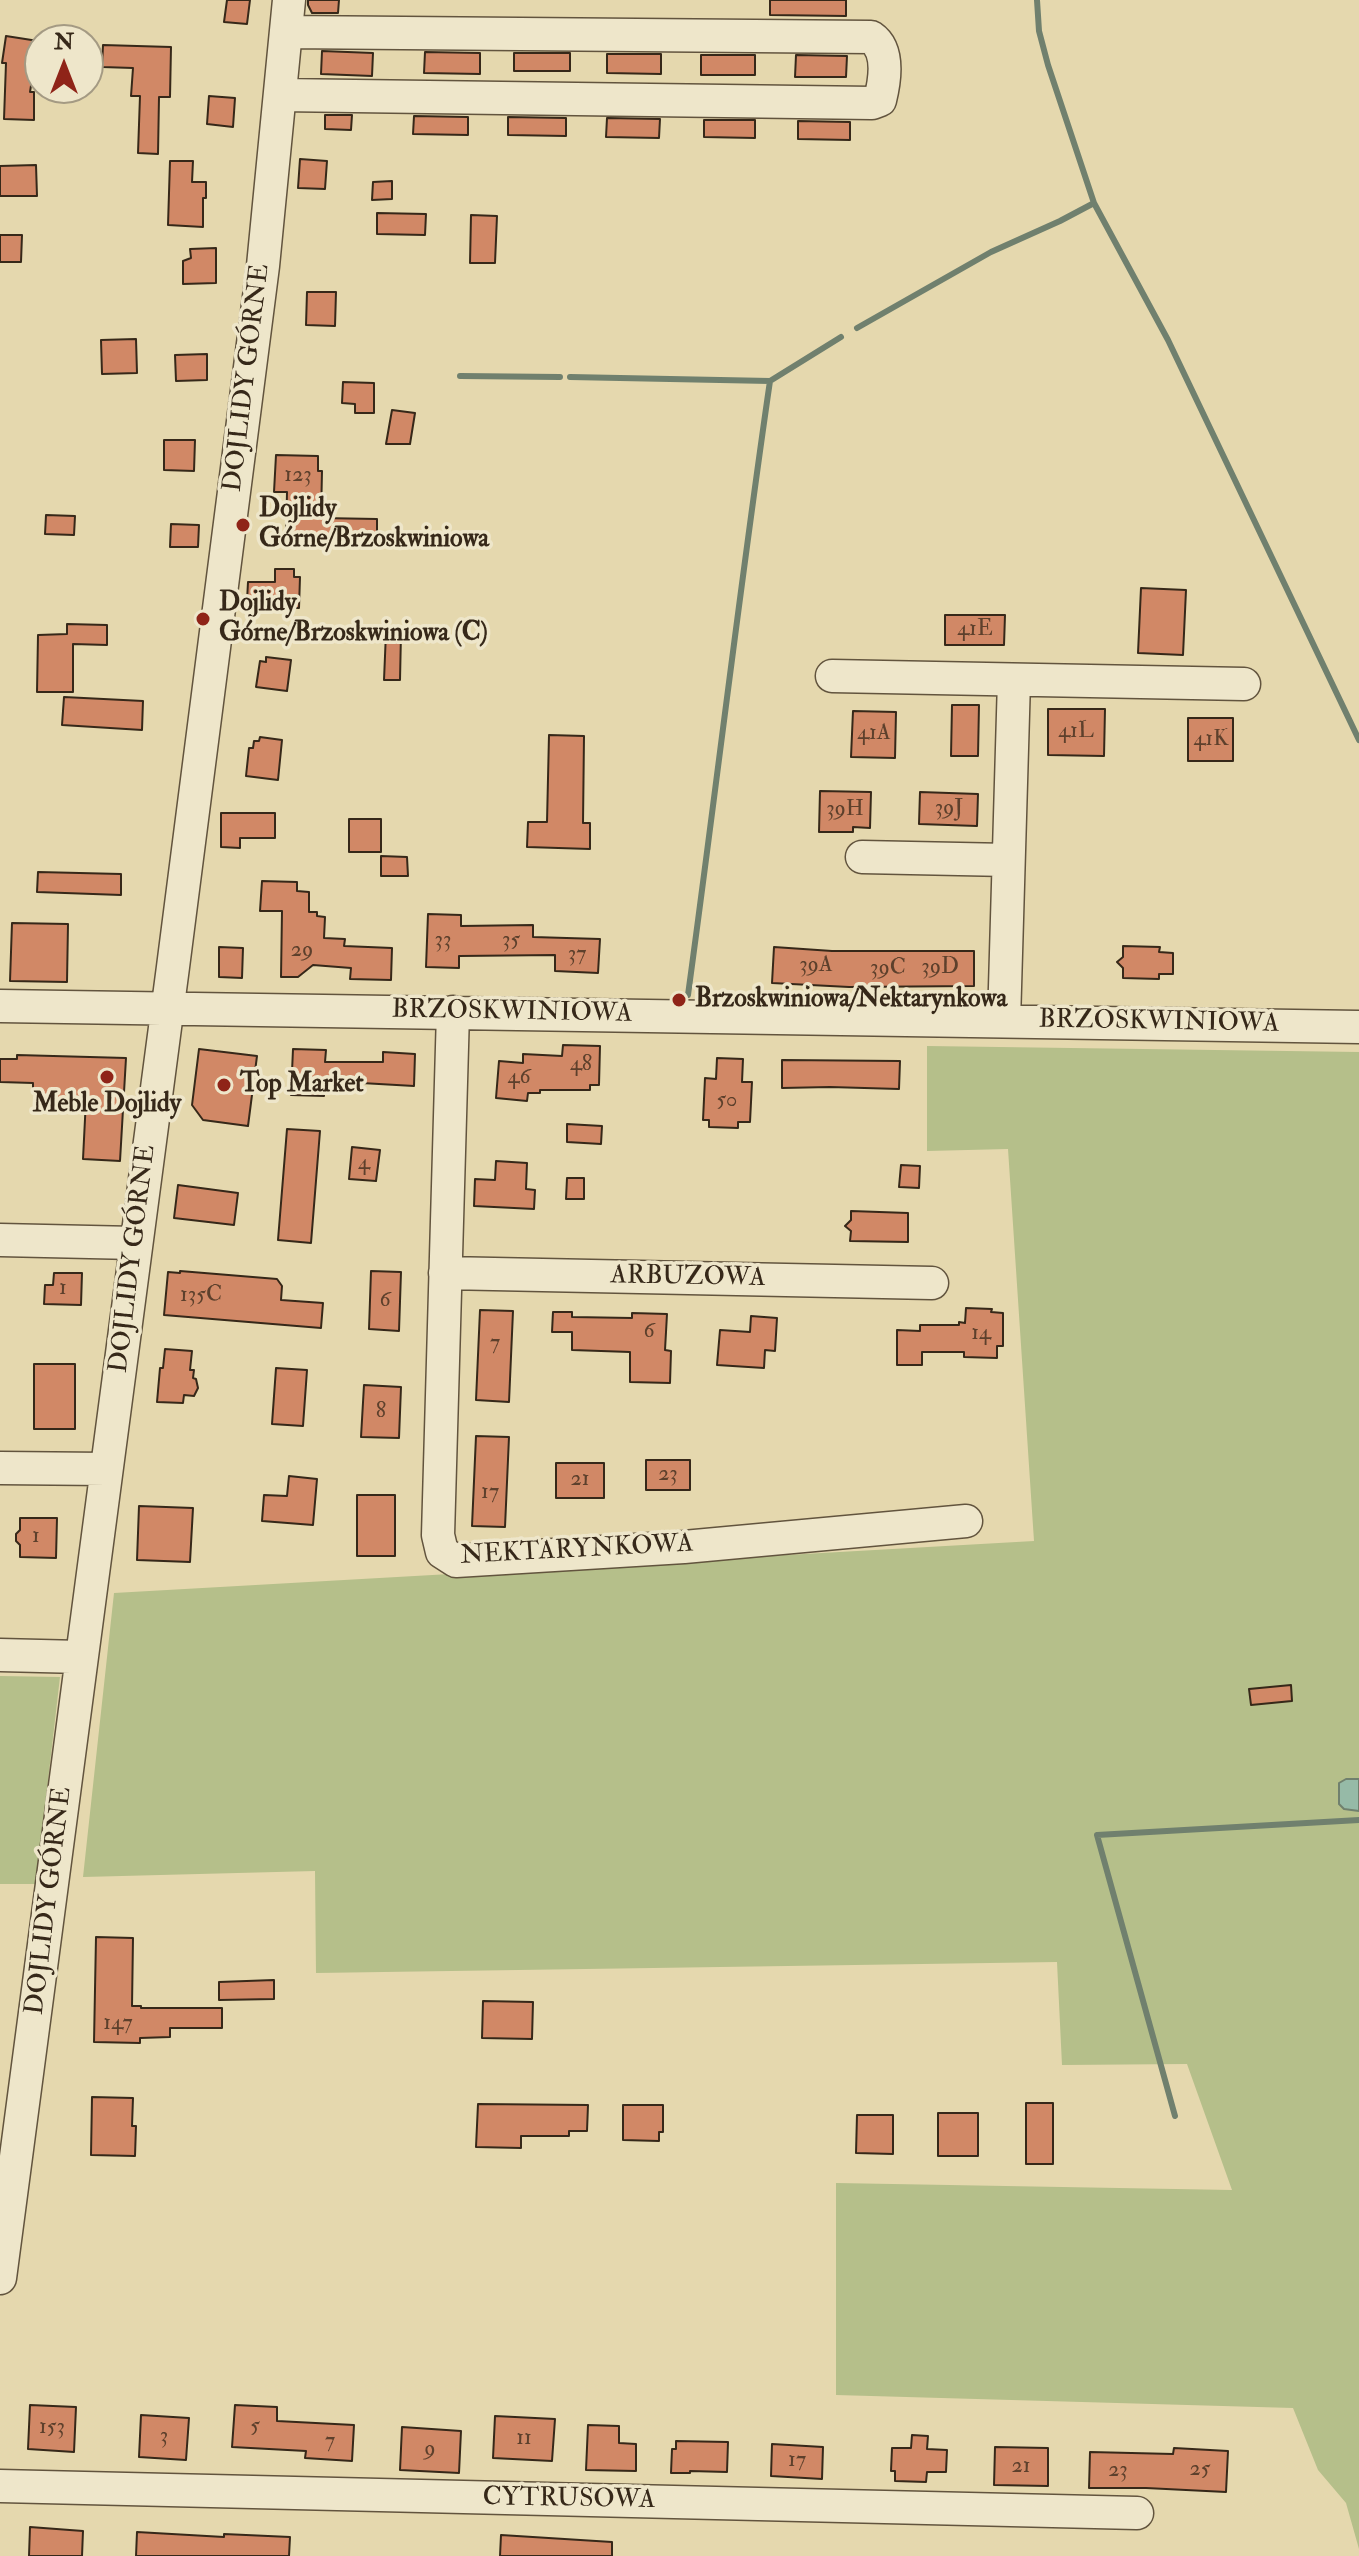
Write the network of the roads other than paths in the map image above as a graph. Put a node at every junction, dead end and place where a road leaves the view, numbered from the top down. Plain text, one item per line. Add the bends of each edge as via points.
1 (289, 0) edge
2 (286, 32) junction
3 (280, 95) junction
4 (832, 676) dead end
5 (1014, 680) junction
6 (1244, 684) dead end
7 (862, 857) dead end
8 (1008, 860) junction
9 (0, 1006) edge
10 (167, 1008) junction
11 (453, 1012) junction
12 (1004, 1021) junction
13 (1359, 1027) edge
14 (0, 1240) edge
15 (135, 1243) junction
16 (445, 1273) junction
17 (932, 1283) dead end
18 (0, 1468) edge
19 (106, 1469) junction
20 (966, 1521) dead end
21 (0, 1655) edge
22 (81, 1657) junction
23 (1, 2259) edge
24 (0, 2486) edge
25 (1137, 2513) dead end

1 - 2 street, DOJLIDY GÓRNE
2 - 3 street, DOJLIDY GÓRNE
2 - 3 street via 871,37 884,55 883,89 880,100 872,103
3 - 10 street, DOJLIDY GÓRNE via 263,266
4 - 5 street
5 - 6 street
5 - 8 street
7 - 8 street
8 - 12 street
9 - 10 street, BRZOSKWINIOWA
10 - 11 street, BRZOSKWINIOWA
10 - 15 street, DOJLIDY GÓRNE
11 - 12 street, BRZOSKWINIOWA
11 - 16 street, NEKTARYNKOWA
12 - 13 street, BRZOSKWINIOWA
14 - 15 street
15 - 19 street, DOJLIDY GÓRNE
16 - 17 street, ARBUZOWA
16 - 20 street, NEKTARYNKOWA via 438,1535 442,1552 456,1561
18 - 19 street
19 - 22 street, DOJLIDY GÓRNE
21 - 22 street
22 - 23 street, DOJLIDY GÓRNE
24 - 25 street, CYTRUSOWA

